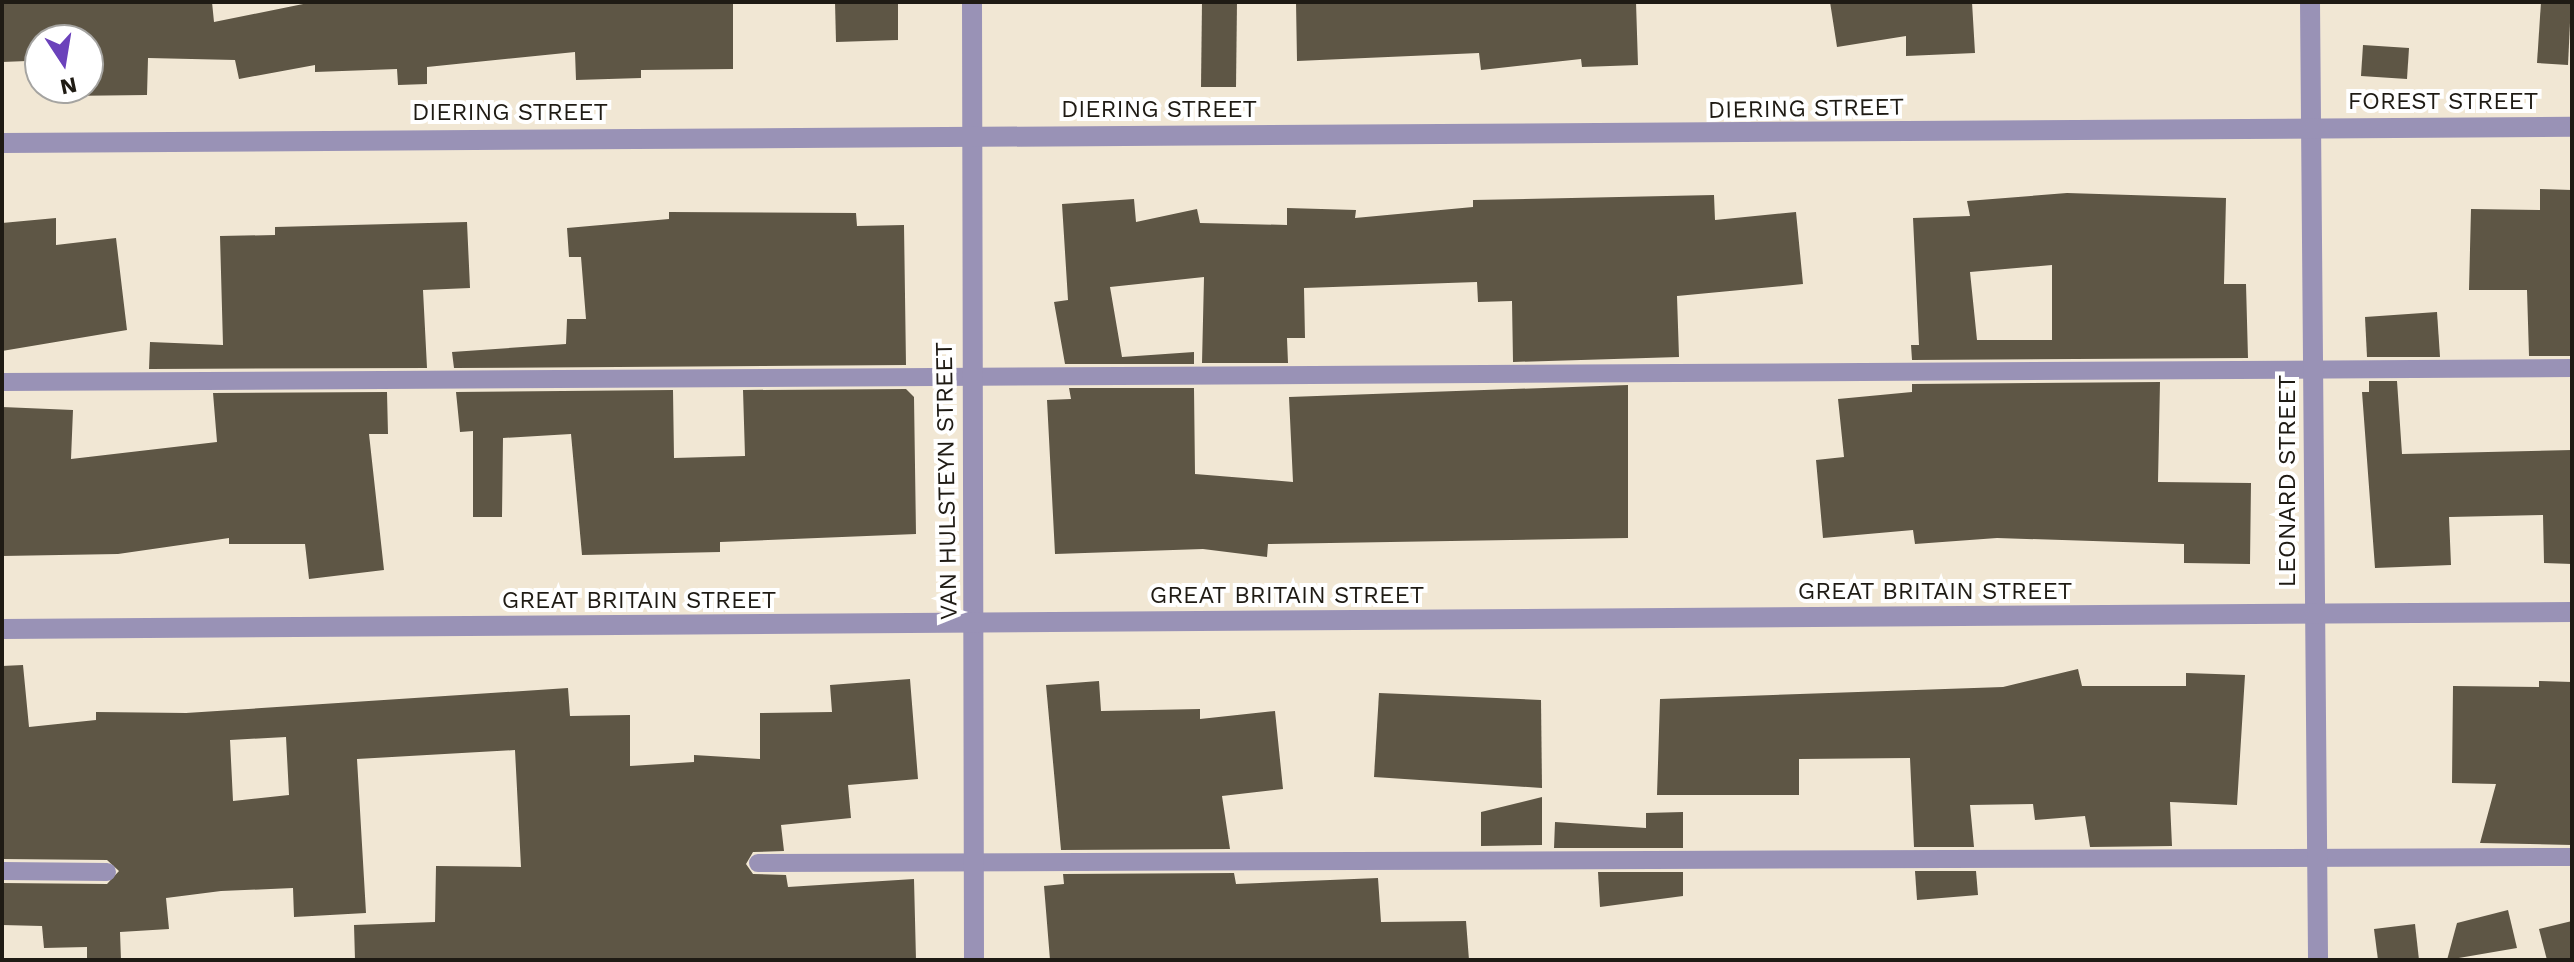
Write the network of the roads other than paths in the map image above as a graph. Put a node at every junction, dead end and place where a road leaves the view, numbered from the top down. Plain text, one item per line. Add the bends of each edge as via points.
1 (972, 2) edge
2 (2310, 2) edge
3 (2572, 127) edge
4 (2315, 129) junction
5 (971, 135) junction
6 (2, 143) edge
7 (2572, 368) edge
8 (2313, 370) junction
9 (971, 378) junction
10 (2, 382) edge
11 (2572, 612) edge
12 (2314, 616) junction
13 (975, 624) junction
14 (2, 629) edge
15 (2572, 857) edge
16 (2321, 858) junction
17 (973, 862) junction
18 (758, 863) dead end
19 (2, 871) edge
20 (107, 872) dead end
21 (974, 960) edge
22 (2318, 960) edge

1 - 5 street, VAN HULSTEYN STREET
2 - 4 street, LEONARD STREET
3 - 4 street, FOREST STREET
4 - 5 street, DIERING STREET
4 - 8 street, LEONARD STREET
5 - 6 street, DIERING STREET
5 - 9 street, VAN HULSTEYN STREET
7 - 8 lane
8 - 9 lane
8 - 12 street, LEONARD STREET
9 - 10 lane
9 - 13 street, VAN HULSTEYN STREET
11 - 12 street, GREAT BRITAIN STREET
12 - 13 street, GREAT BRITAIN STREET
12 - 16 street, LEONARD STREET
13 - 14 street, GREAT BRITAIN STREET
13 - 17 street, VAN HULSTEYN STREET
15 - 16 lane
16 - 17 lane
16 - 22 street, LEONARD STREET
17 - 18 lane
17 - 21 street, VAN HULSTEYN STREET
19 - 20 lane

